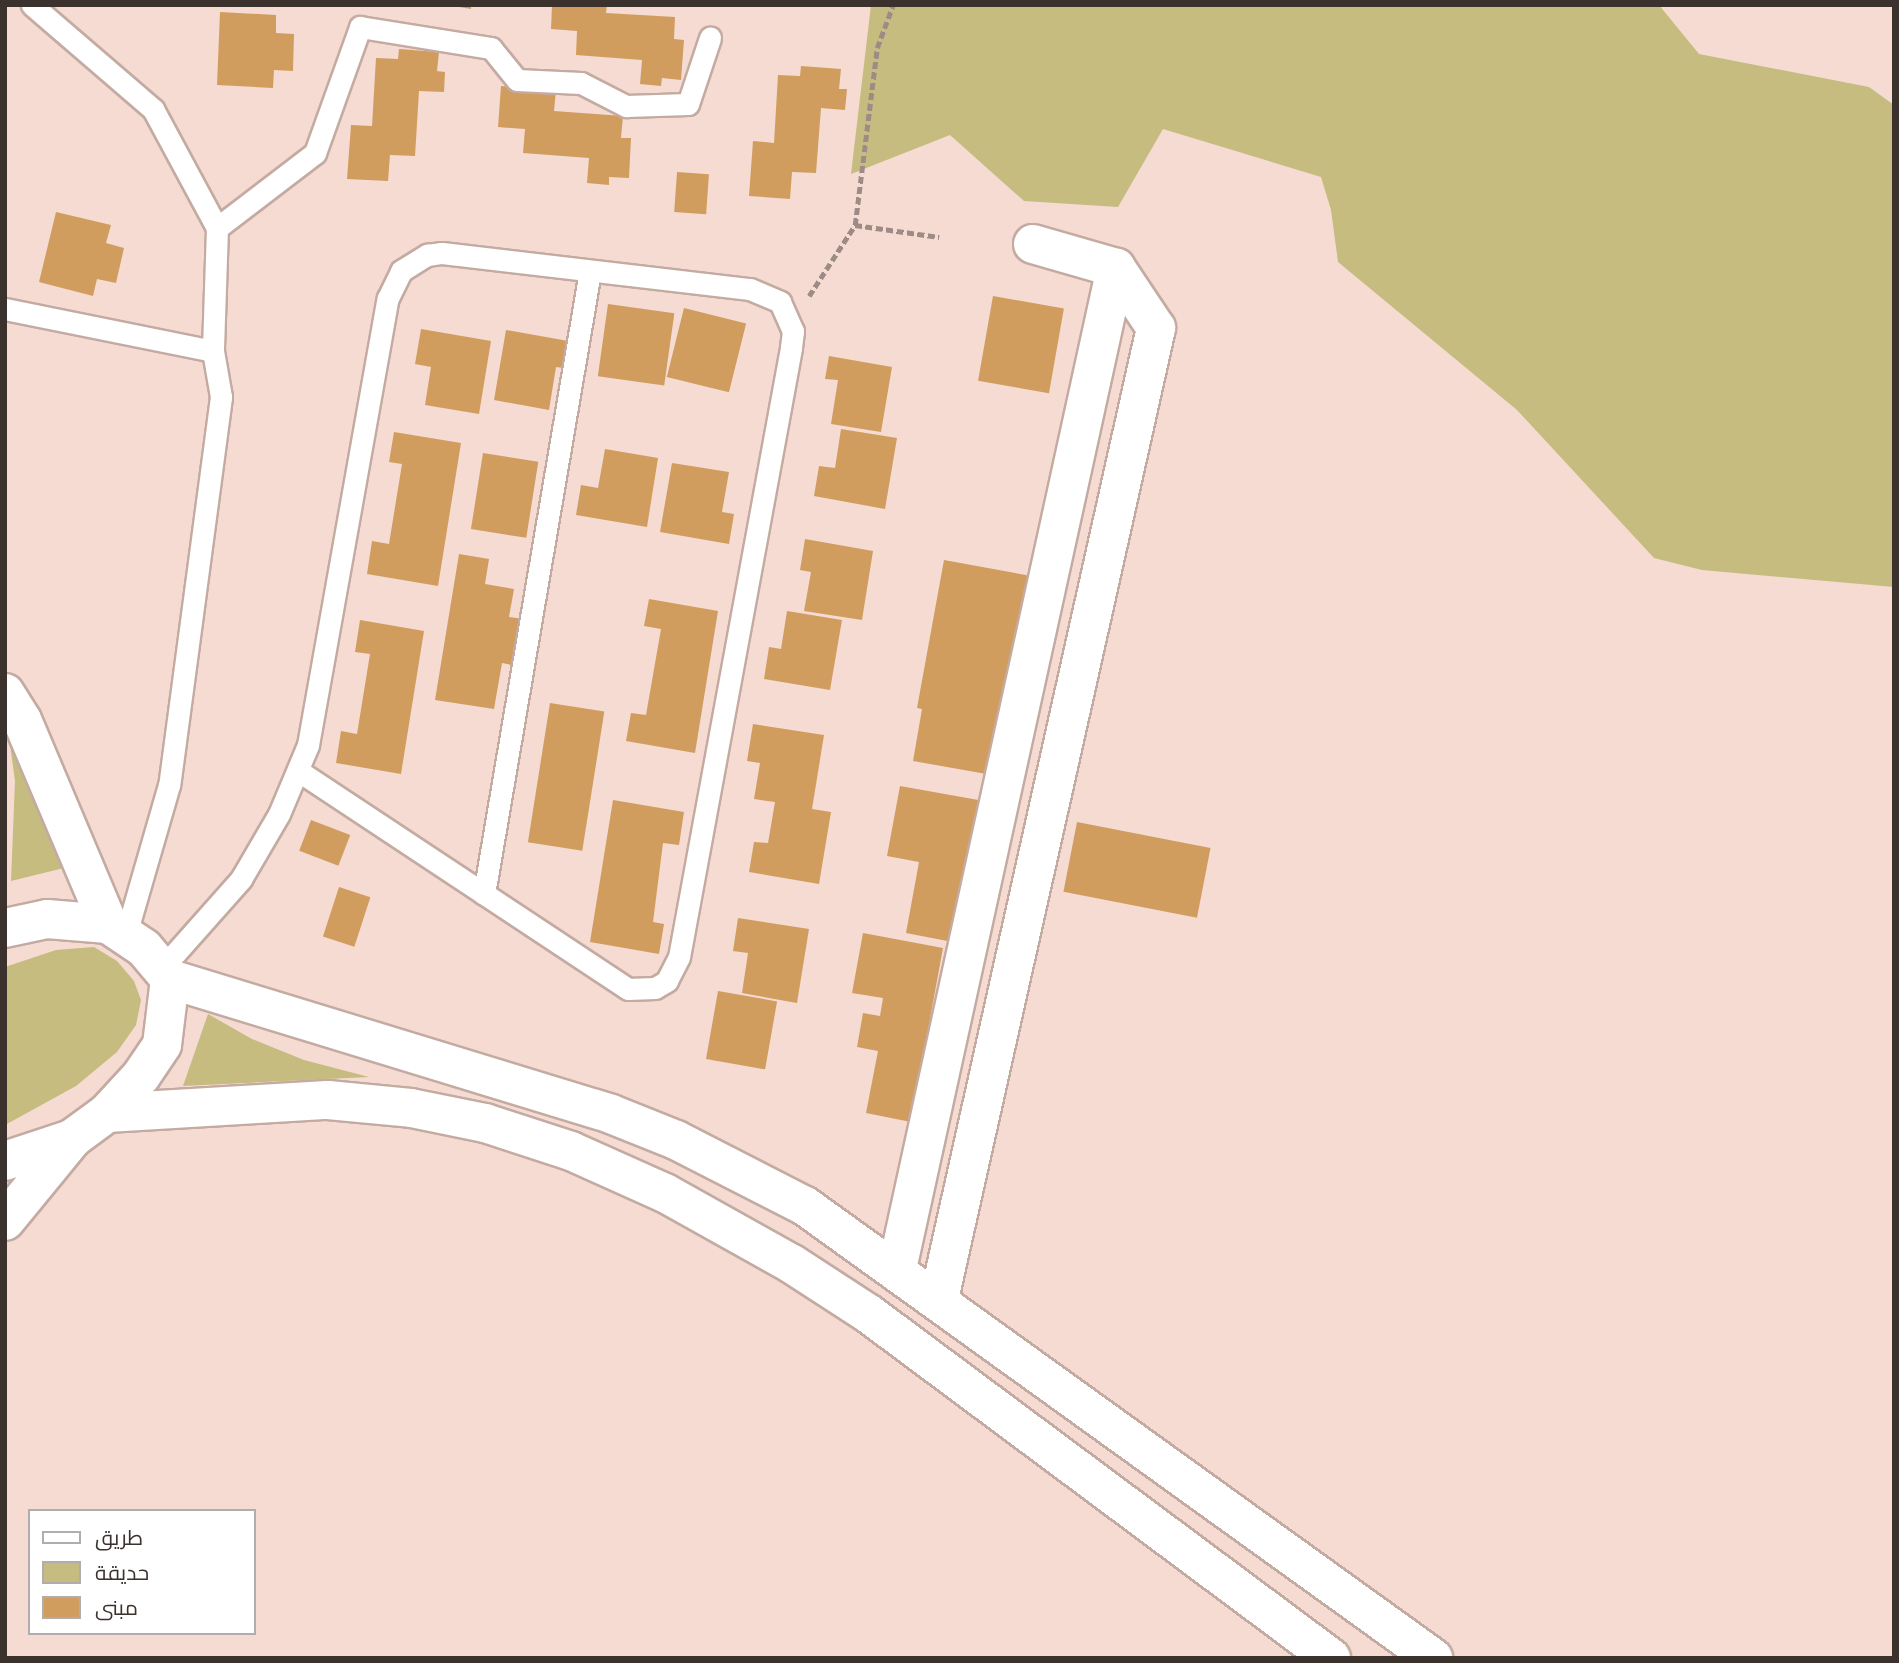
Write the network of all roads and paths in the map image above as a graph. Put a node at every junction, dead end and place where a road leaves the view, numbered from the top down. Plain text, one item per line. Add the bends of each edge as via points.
1 (32, 5) edge
2 (893, 5) edge
3 (710, 38) dead end
4 (855, 225) junction
5 (217, 228) junction
6 (939, 237) dead end
7 (1033, 243) dead end
8 (1116, 268) junction
9 (590, 271) junction
10 (5, 309) edge
11 (789, 316) junction
12 (213, 351) junction
13 (5, 693) edge
14 (299, 771) junction
15 (484, 894) junction
16 (5, 928) edge
17 (117, 929) junction
18 (166, 973) junction
19 (107, 1113) junction
20 (73, 1138) junction
21 (5, 1161) edge
22 (5, 1221) edge
23 (897, 1269) junction
24 (939, 1299) junction
25 (1331, 1658) edge
26 (1433, 1658) edge

1 - 5 lane via 153,109
2 - 4 path via 877,48
3 - 5 lane via 688,104 626,106 581,83 517,80 491,48 360,27 315,153
4 - 6 path
4 - 11 path via 803,306
5 - 12 lane
7 - 8 main road
8 - 23 main road
8 - 24 main road via 1156,328
9 - 11 lane via 750,289 780,302
9 - 14 lane via 442,253 413,262 393,284 308,745
9 - 15 lane
10 - 12 lane
11 - 15 lane via 791,348 675,971 655,988 628,989
12 - 17 lane via 222,397 169,785
13 - 17 main road via 22,720
14 - 15 lane
14 - 18 lane via 241,879
16 - 17 main road via 47,919
17 - 18 main road
18 - 19 main road via 162,1045
18 - 23 main road via 611,1114 713,1158 805,1206
19 - 20 main road
19 - 25 main road via 328,1100 411,1108 485,1123 571,1151 641,1182 792,1264 869,1314
20 - 21 main road
20 - 22 main road
23 - 24 main road
24 - 26 main road

